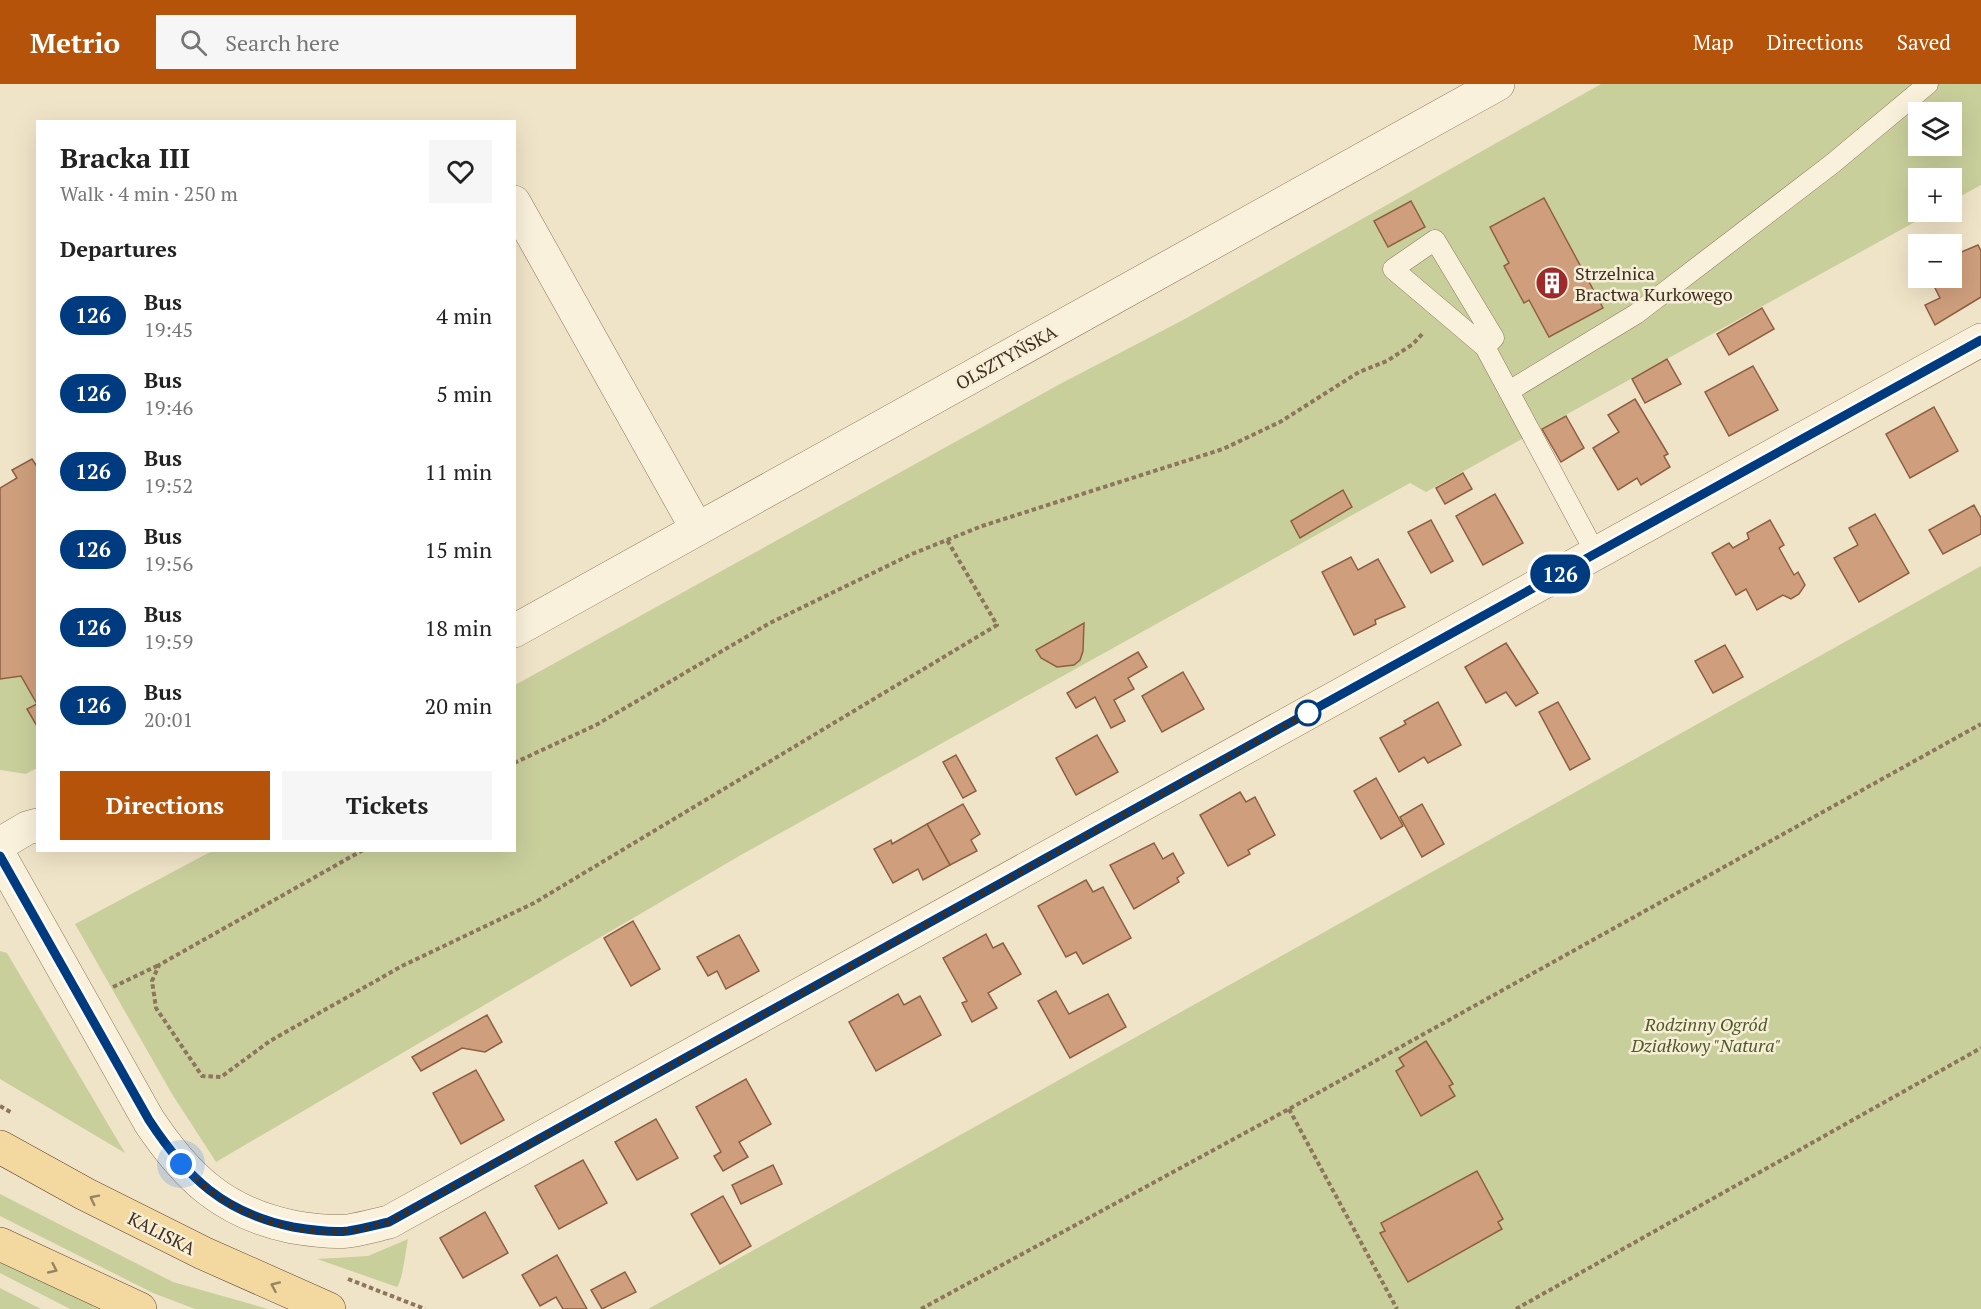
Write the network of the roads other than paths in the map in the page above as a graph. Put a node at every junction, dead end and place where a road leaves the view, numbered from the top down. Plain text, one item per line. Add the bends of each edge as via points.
1 (1498, 84) edge
2 (1928, 84) edge
3 (516, 206) edge
4 (1981, 340) edge
5 (1485, 347) junction
6 (1509, 391) junction
7 (697, 529) junction
8 (1596, 554) junction
9 (516, 630) edge
10 (36, 826) edge
11 (0, 844) edge
12 (0, 856) edge
13 (0, 1147) edge
14 (0, 1244) edge
15 (140, 1309) edge
16 (329, 1309) edge

1 - 7 street, OLSZTYŃSKA
2 - 6 lane via 1832,164 1636,314
3 - 7 street
4 - 8 street
5 - 5 lane via 1443,311 1393,268 1435,240 1494,338
5 - 6 lane
6 - 8 lane
7 - 9 street, OLSZTYŃSKA
8 - 12 street via 479,1174 389,1222 348,1231 310,1230 265,1221 221,1200 193,1178 149,1120
10 - 11 street
16 -> 13 main road, KALISKA via 203,1253
14 -> 15 main road

